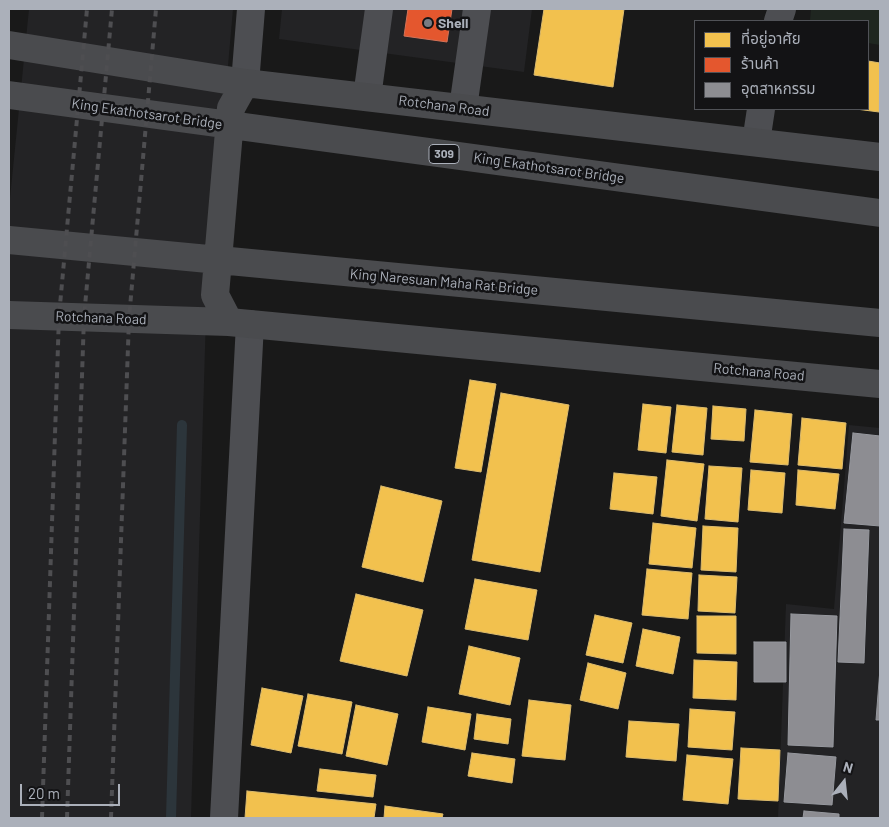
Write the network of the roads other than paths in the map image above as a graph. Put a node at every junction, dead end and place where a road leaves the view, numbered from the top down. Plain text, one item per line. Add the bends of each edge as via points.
1 (251, 9) edge
2 (379, 9) edge
3 (477, 9) edge
4 (9, 45) edge
5 (245, 83) junction
6 (9, 96) edge
7 (367, 97) junction
8 (463, 108) junction
9 (760, 110) edge
10 (756, 142) junction
11 (880, 157) edge
12 (880, 212) edge
13 (9, 240) edge
14 (9, 315) edge
15 (239, 323) junction
16 (880, 323) edge
17 (880, 384) edge
18 (224, 818) edge

1 - 5 street
2 - 7 street
3 - 8 street
4 - 5 main road, Rotchana Road
5 - 7 main road, Rotchana Road
5 - 15 main road via 231,108 215,295
6 - 12 main road, King Ekathotsarot Bridge / 309
7 - 8 main road, Rotchana Road
8 - 10 main road, Rotchana Road
9 - 10 street
10 - 11 main road, Rotchana Road
13 - 16 main road, King Naresuan Maha Rat Bridge
14 - 15 main road, Rotchana Road
15 - 17 main road, Rotchana Road
15 - 18 street

